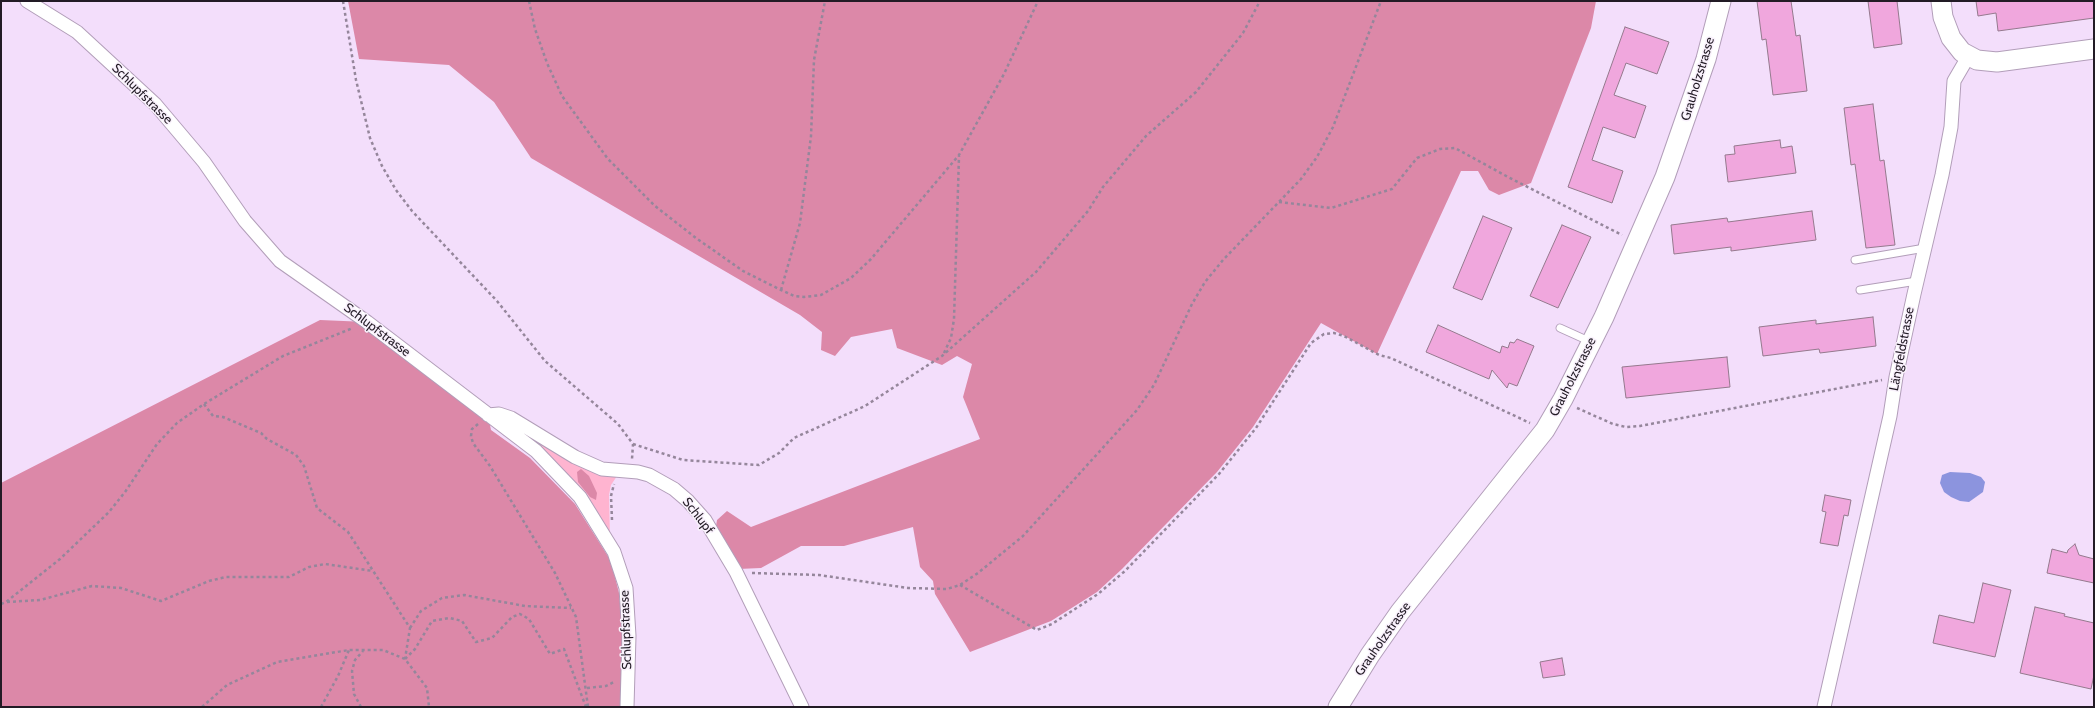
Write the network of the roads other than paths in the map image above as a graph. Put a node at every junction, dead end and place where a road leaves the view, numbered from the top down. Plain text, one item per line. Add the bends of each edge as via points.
1 (27, 1) edge
2 (1721, 1) edge
3 (1941, 1) edge
4 (2094, 49) edge
5 (1968, 57) junction
6 (1925, 248) junction
7 (1855, 260) dead end
8 (1916, 281) junction
9 (1860, 290) dead end
10 (1560, 328) dead end
11 (1591, 342) junction
12 (488, 416) junction
13 (627, 707) edge
14 (802, 707) edge
15 (1338, 707) edge
16 (1824, 707) edge

1 - 12 street, Schlupfstrasse via 77,32 155,104 204,162 245,221 280,260 367,322
2 - 11 street, Grauholzstrasse via 1706,59 1665,177
3 - 5 street via 1951,38
4 - 5 street via 1997,62
5 - 6 street, Längfeldstrasse via 1954,82 1944,168
6 - 7 lane
6 - 8 street, Längfeldstrasse
8 - 9 lane
8 - 16 street, Längfeldstrasse via 1888,424
10 - 11 lane
11 - 15 street, Grauholzstrasse via 1545,430 1400,612
12 - 13 street, Schlupfstrasse via 536,451 580,497 614,552 626,588 629,636
12 - 14 street, Schlupf via 499,414 511,418 591,465 655,478 688,501 704,520 736,572

